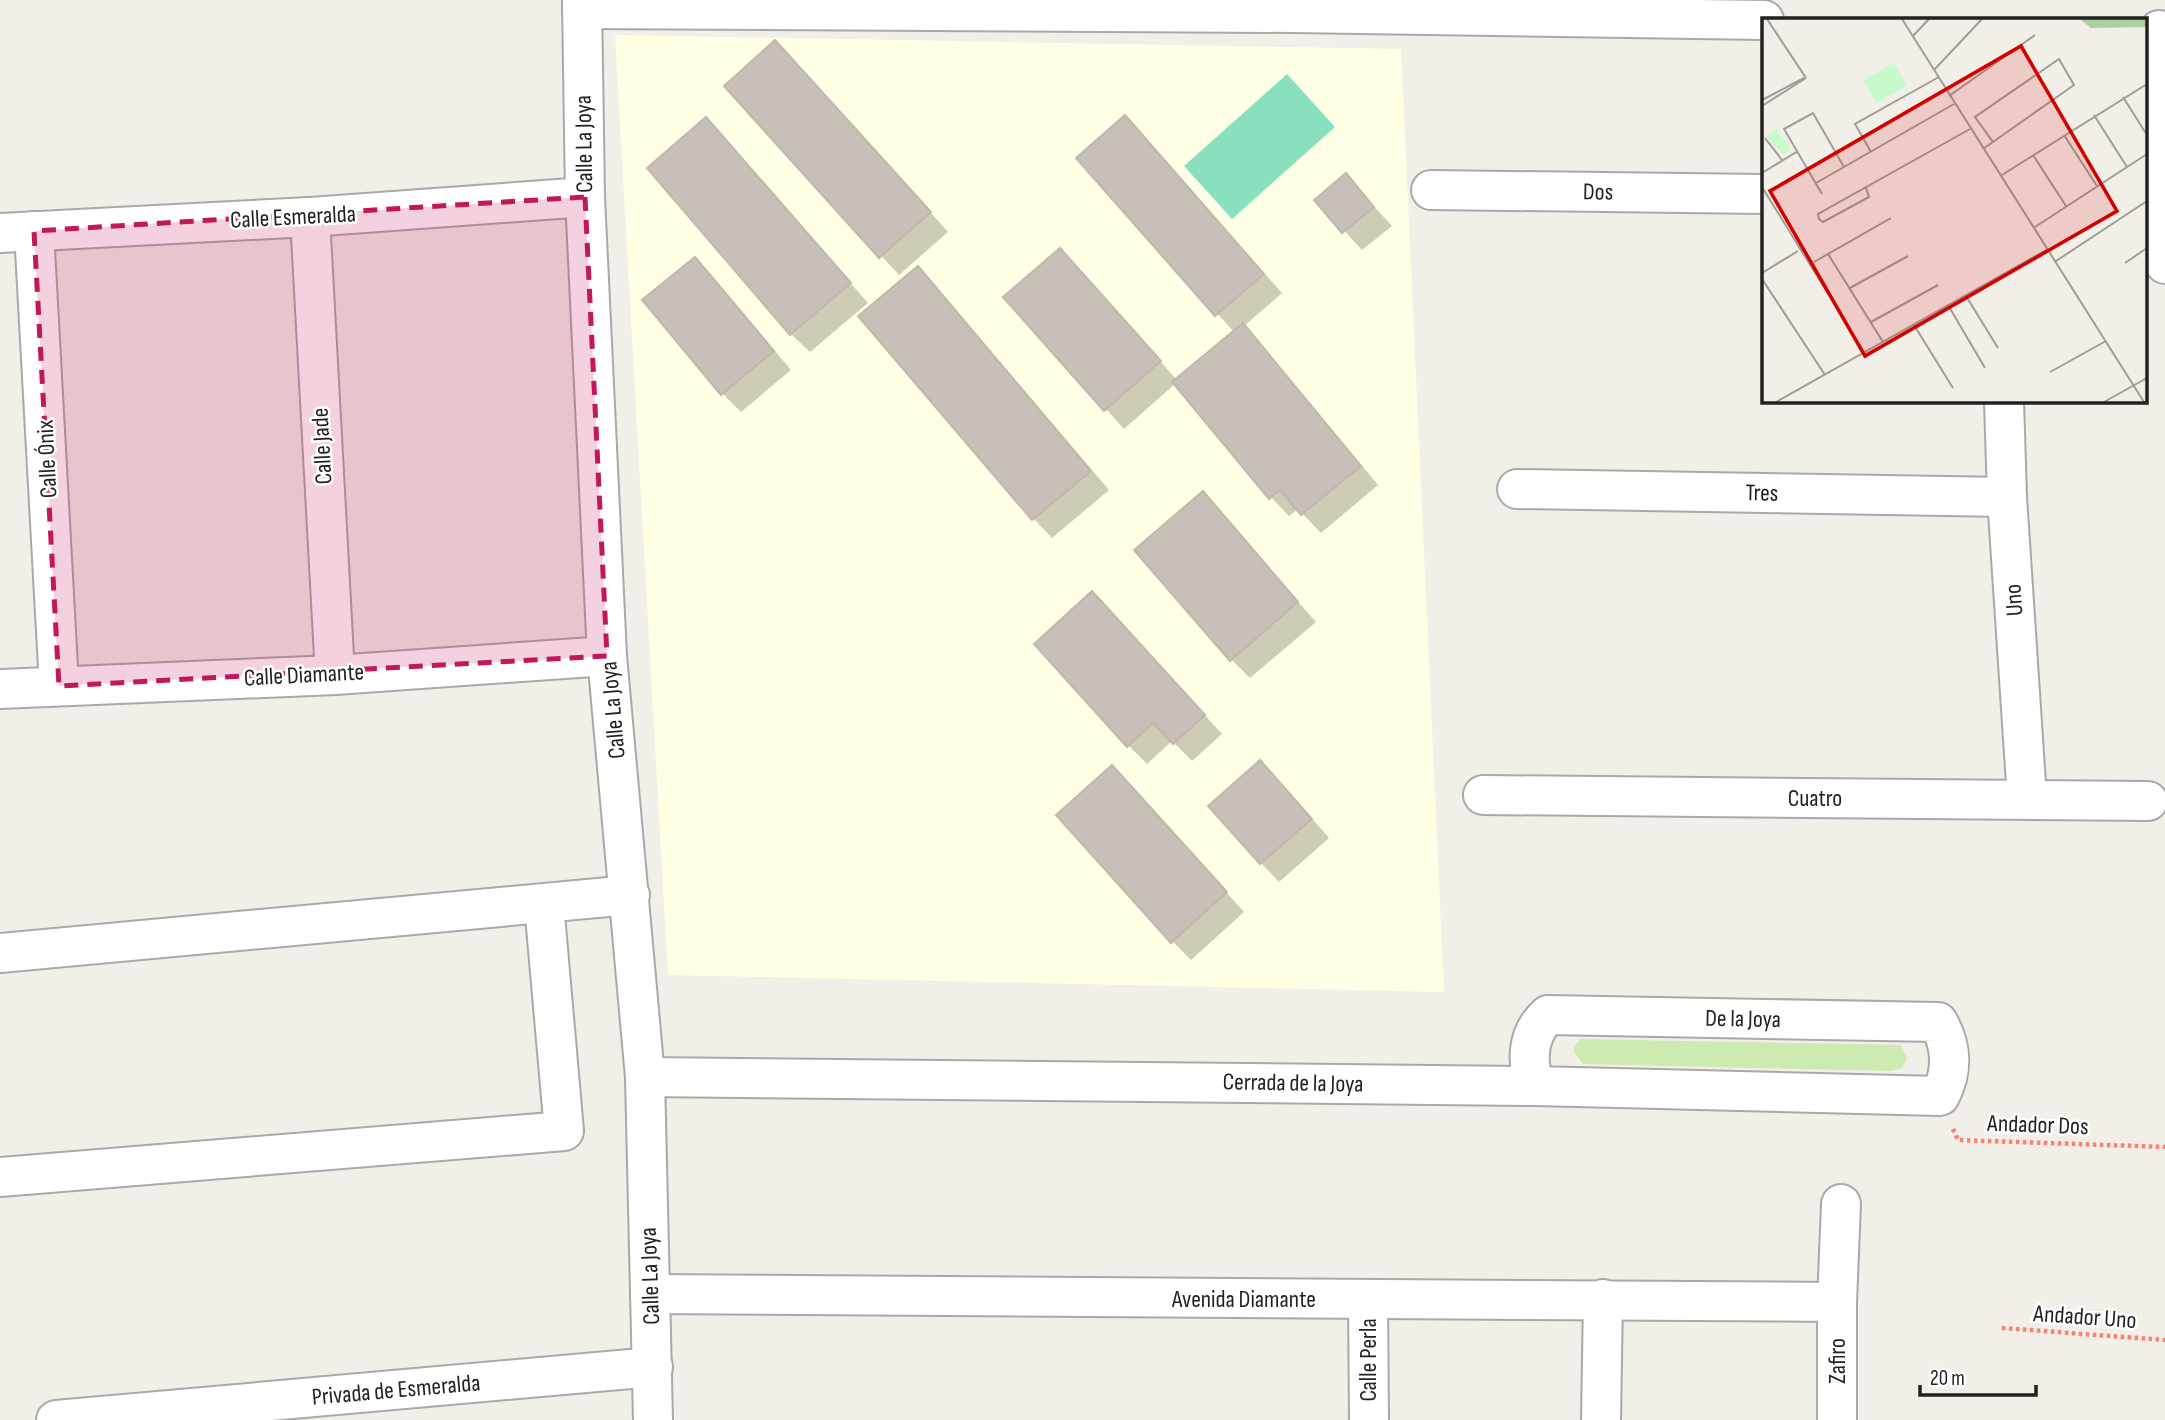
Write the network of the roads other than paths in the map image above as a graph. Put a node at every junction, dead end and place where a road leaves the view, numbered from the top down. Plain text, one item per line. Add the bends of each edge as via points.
1 (582, 5) edge
2 (1292, 6) edge
3 (1441, 8) edge
4 (1742, 13) edge
5 (2157, 30) edge
6 (1431, 190) dead end
7 (1762, 194) edge
8 (585, 197) junction
9 (310, 217) junction
10 (17, 232) edge
11 (2165, 264) edge
12 (2004, 402) edge
13 (1517, 489) dead end
14 (2007, 497) junction
15 (607, 656) junction
16 (335, 675) junction
17 (59, 686) junction
18 (0, 689) edge
19 (1483, 795) dead end
20 (2027, 799) junction
21 (2148, 801) dead end
22 (630, 895) junction
23 (544, 904) junction
24 (0, 953) edge
25 (645, 1077) junction
26 (1535, 1086) junction
27 (1940, 1096) joint
28 (0, 1177) edge
29 (1840, 1204) dead end
30 (650, 1294) junction
31 (1368, 1299) junction
32 (1603, 1299) junction
33 (1837, 1302) junction
34 (653, 1367) junction
35 (56, 1420) edge
36 (653, 1420) edge
37 (1369, 1420) edge
38 (1601, 1420) edge
39 (1837, 1420) edge

1 - 2 street
1 - 8 street, Calle La Joya
2 - 3 street
3 - 4 street
5 - 11 street
6 - 7 street, Dos
8 - 9 street, Calle Esmeralda
8 - 15 street, Calle La Joya
9 - 10 street, Calle Esmeralda
9 - 16 street, Calle Jade
10 - 17 street, Calle Ónix
12 - 14 street, Uno
13 - 14 street, Tres
14 - 20 street, Uno
15 - 16 street, Calle Diamante
15 - 22 street, Calle La Joya
16 - 17 street, Calle Diamante
17 - 18 street, Calle Diamante
19 - 20 street, Cuatro
20 - 21 street, Cuatro
22 - 23 street
22 - 25 street, Calle La Joya
23 - 24 street
23 - 28 street via 564,1131
25 - 26 street, Cerrada de la Joya
25 - 30 street, Calle La Joya
26 - 27 street, Cerrada de la Joya
26 - 27 street, De la Joya via 1530,1047 1536,1028 1548,1015 1924,1022 1938,1023 1947,1045 1949,1075
29 - 33 street, Zafiro
30 - 31 street, Avenida Diamante
30 - 34 street, Calle La Joya
31 - 32 street, Avenida Diamante
31 - 37 street, Calle Perla
32 - 33 street, Avenida Diamante
32 - 38 street
33 - 39 street, Zafiro
34 - 35 street, Privada de Esmeralda
34 - 36 street, Calle La Joya

